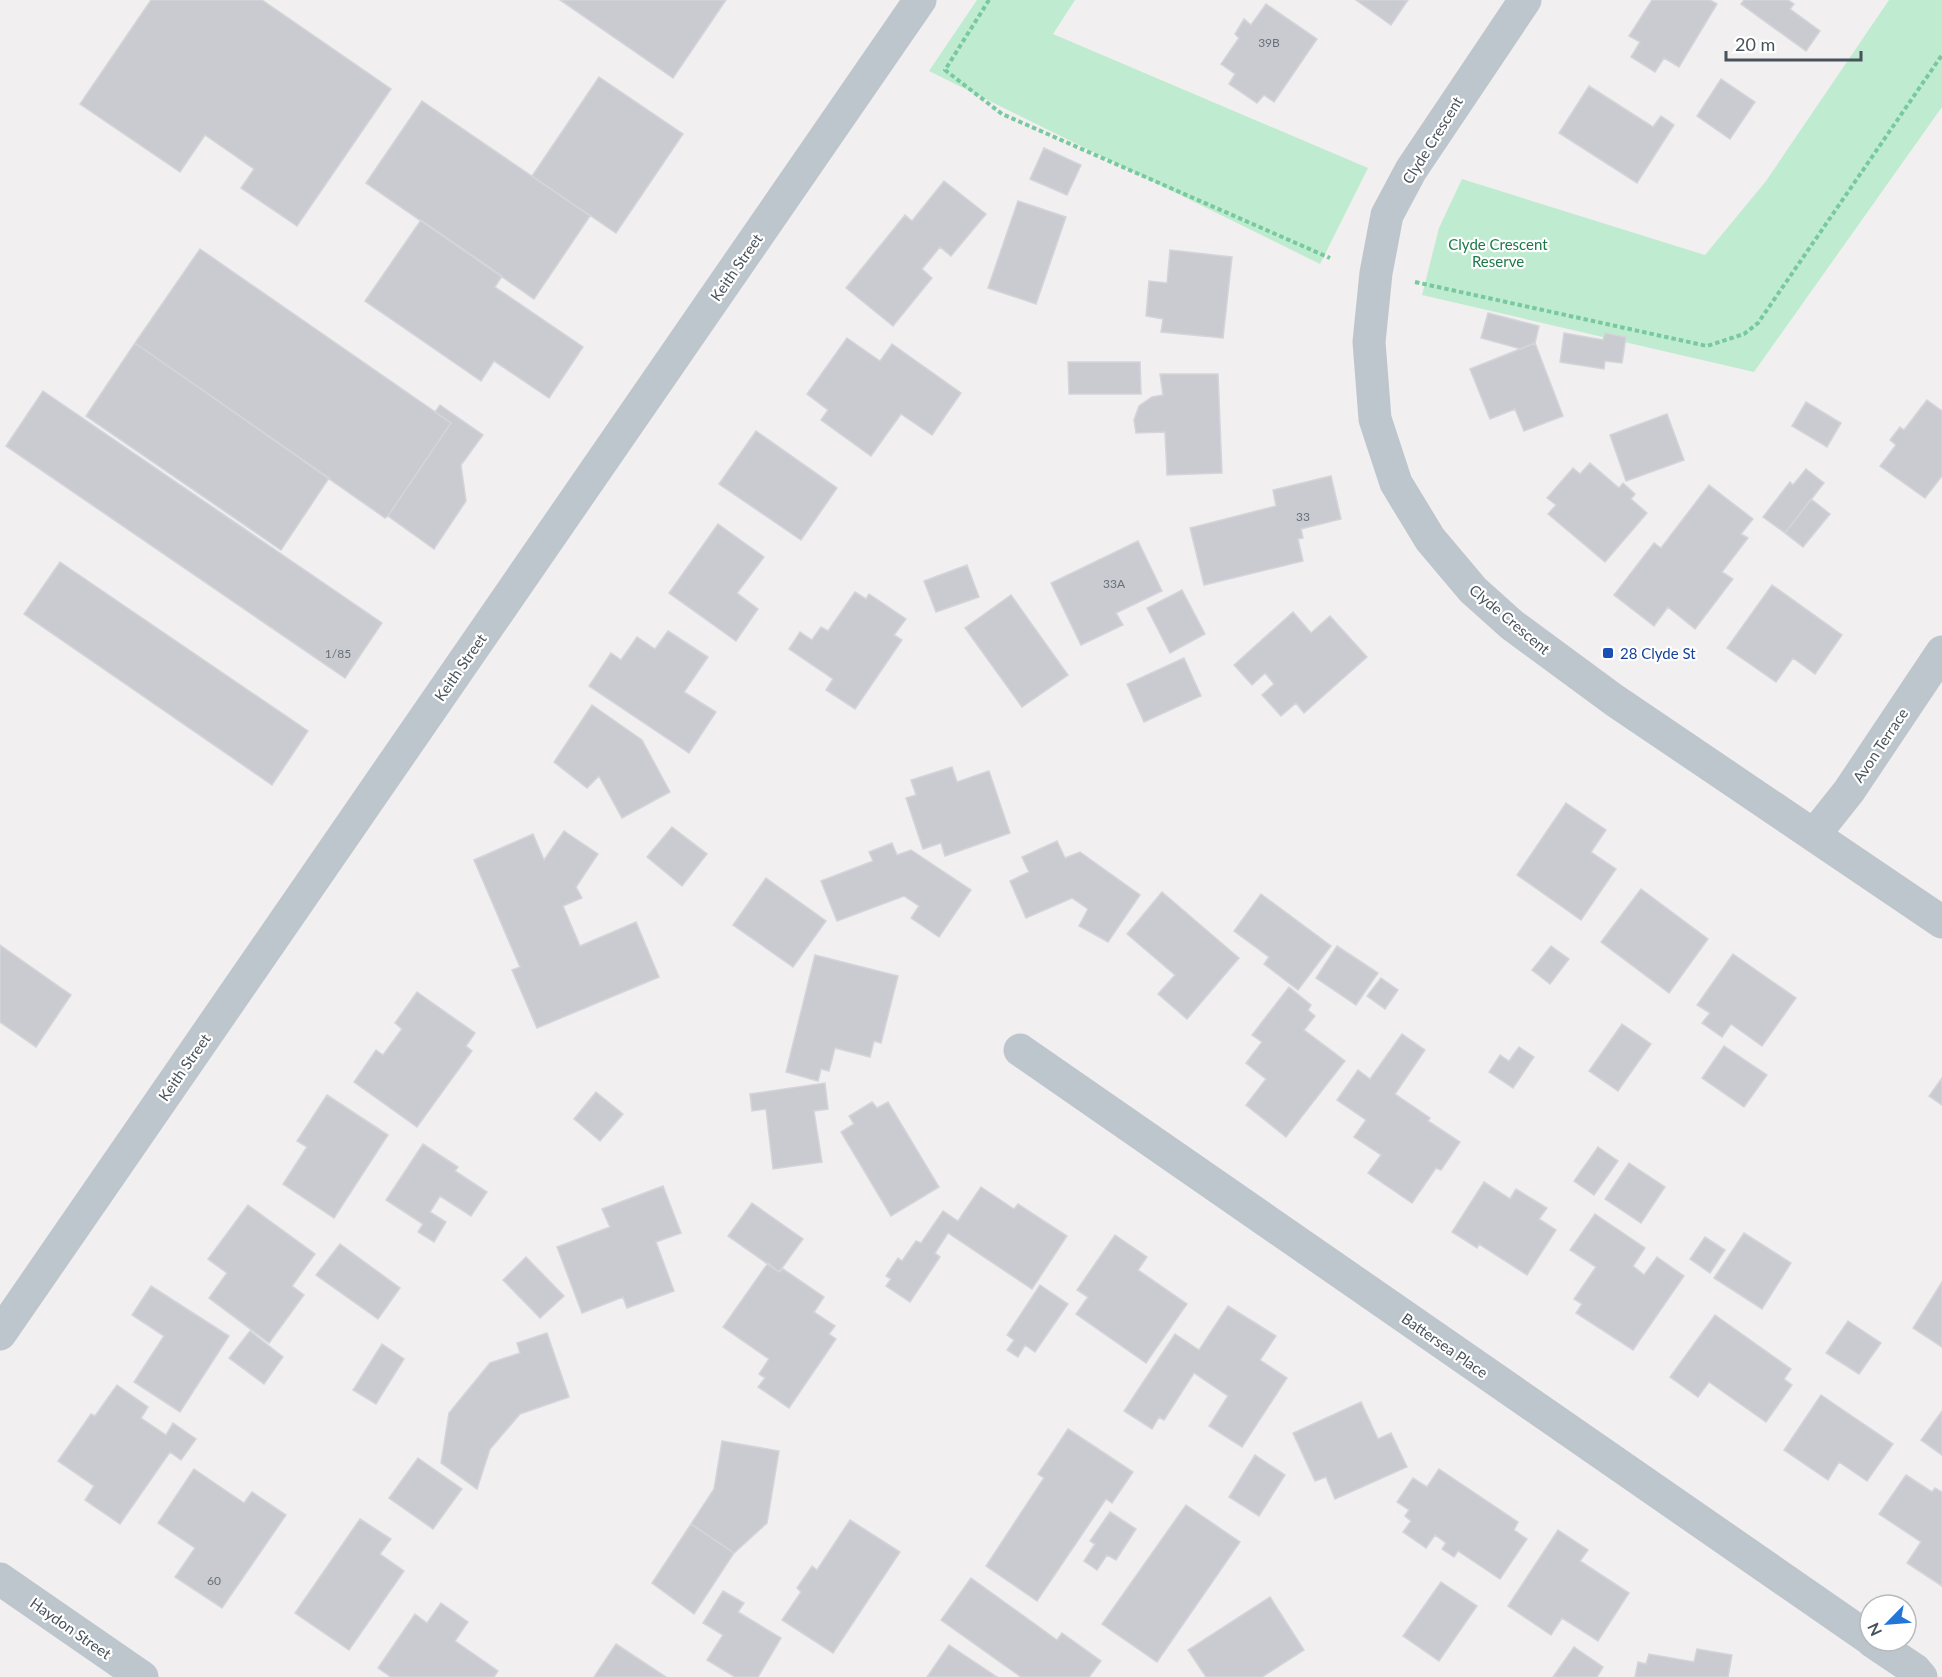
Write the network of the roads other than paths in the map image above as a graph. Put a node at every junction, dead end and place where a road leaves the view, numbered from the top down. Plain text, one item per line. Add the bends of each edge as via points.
1 (920, 0) edge
2 (1525, 0) edge
3 (1942, 652) edge
4 (1814, 835) junction
5 (1942, 922) edge
6 (1020, 1050) dead end
7 (0, 1334) edge
8 (0, 1579) edge
9 (1858, 1631) edge
10 (1889, 1653) edge
11 (142, 1677) edge
12 (1921, 1677) edge

1 - 7 street, Keith Street
2 - 4 street, Clyde Crescent via 1411,170 1387,215 1369,342 1375,419 1396,483 1430,539 1473,590 1512,625 1614,700
3 - 4 street, Avon Terrace
4 - 5 street, Clyde Crescent
6 - 9 street, Battersea Place
8 - 11 street, Haydon Street
10 - 12 street, Battersea Place

